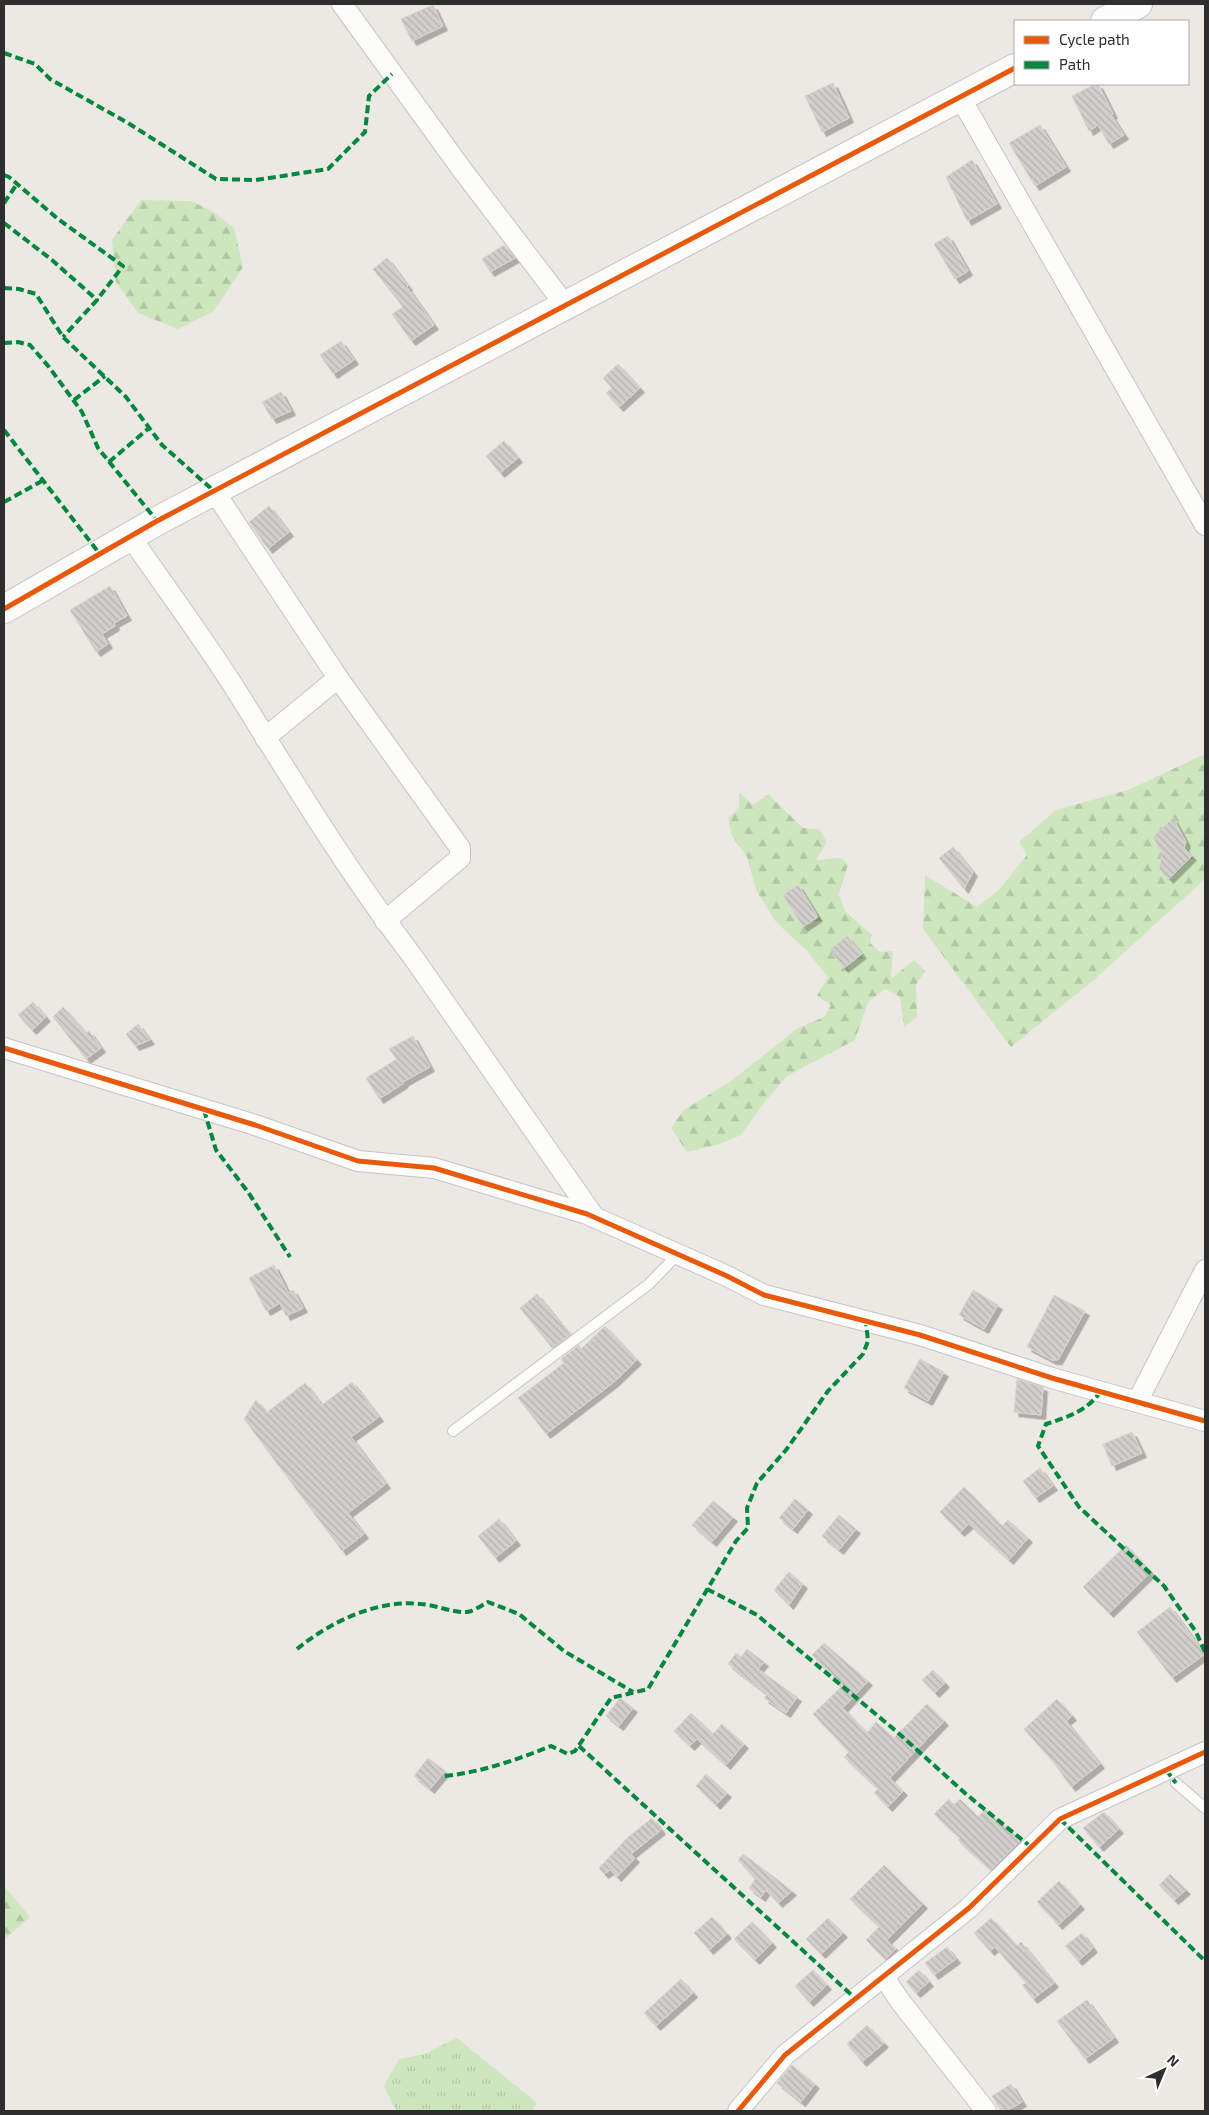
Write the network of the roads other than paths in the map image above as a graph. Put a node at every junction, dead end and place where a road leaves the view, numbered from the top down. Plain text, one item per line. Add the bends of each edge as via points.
1 (342, 4) edge
2 (1138, 4) edge
3 (1107, 20) edge
4 (1014, 69) edge
5 (960, 97) junction
6 (566, 306) junction
7 (214, 491) junction
8 (1205, 525) edge
9 (130, 536) junction
10 (4, 609) edge
11 (338, 678) junction
12 (265, 738) junction
13 (385, 921) junction
14 (4, 1048) edge
15 (595, 1218) junction
16 (678, 1254) junction
17 (1205, 1270) edge
18 (1137, 1402) junction
19 (1205, 1421) edge
20 (453, 1431) dead end
21 (1205, 1752) edge
22 (1176, 1783) dead end
23 (1205, 1808) edge
24 (884, 1976) junction
25 (739, 2111) edge
26 (986, 2111) edge

1 - 6 street
2 - 3 street
4 - 5 street
5 - 6 street
5 - 8 street
6 - 7 street
7 - 9 street
7 - 11 street
9 - 10 street
9 - 12 street
11 - 12 street
11 - 13 street via 461,851 460,858
12 - 13 street
13 - 15 street
14 - 15 street via 255,1125 358,1161 434,1168
15 - 16 street
16 - 18 street via 764,1295 920,1335
16 - 20 lane via 649,1284
17 - 18 street
18 - 19 street
21 - 24 street via 1060,1818 969,1908
22 - 23 lane
24 - 25 street via 785,2055
24 - 26 street

